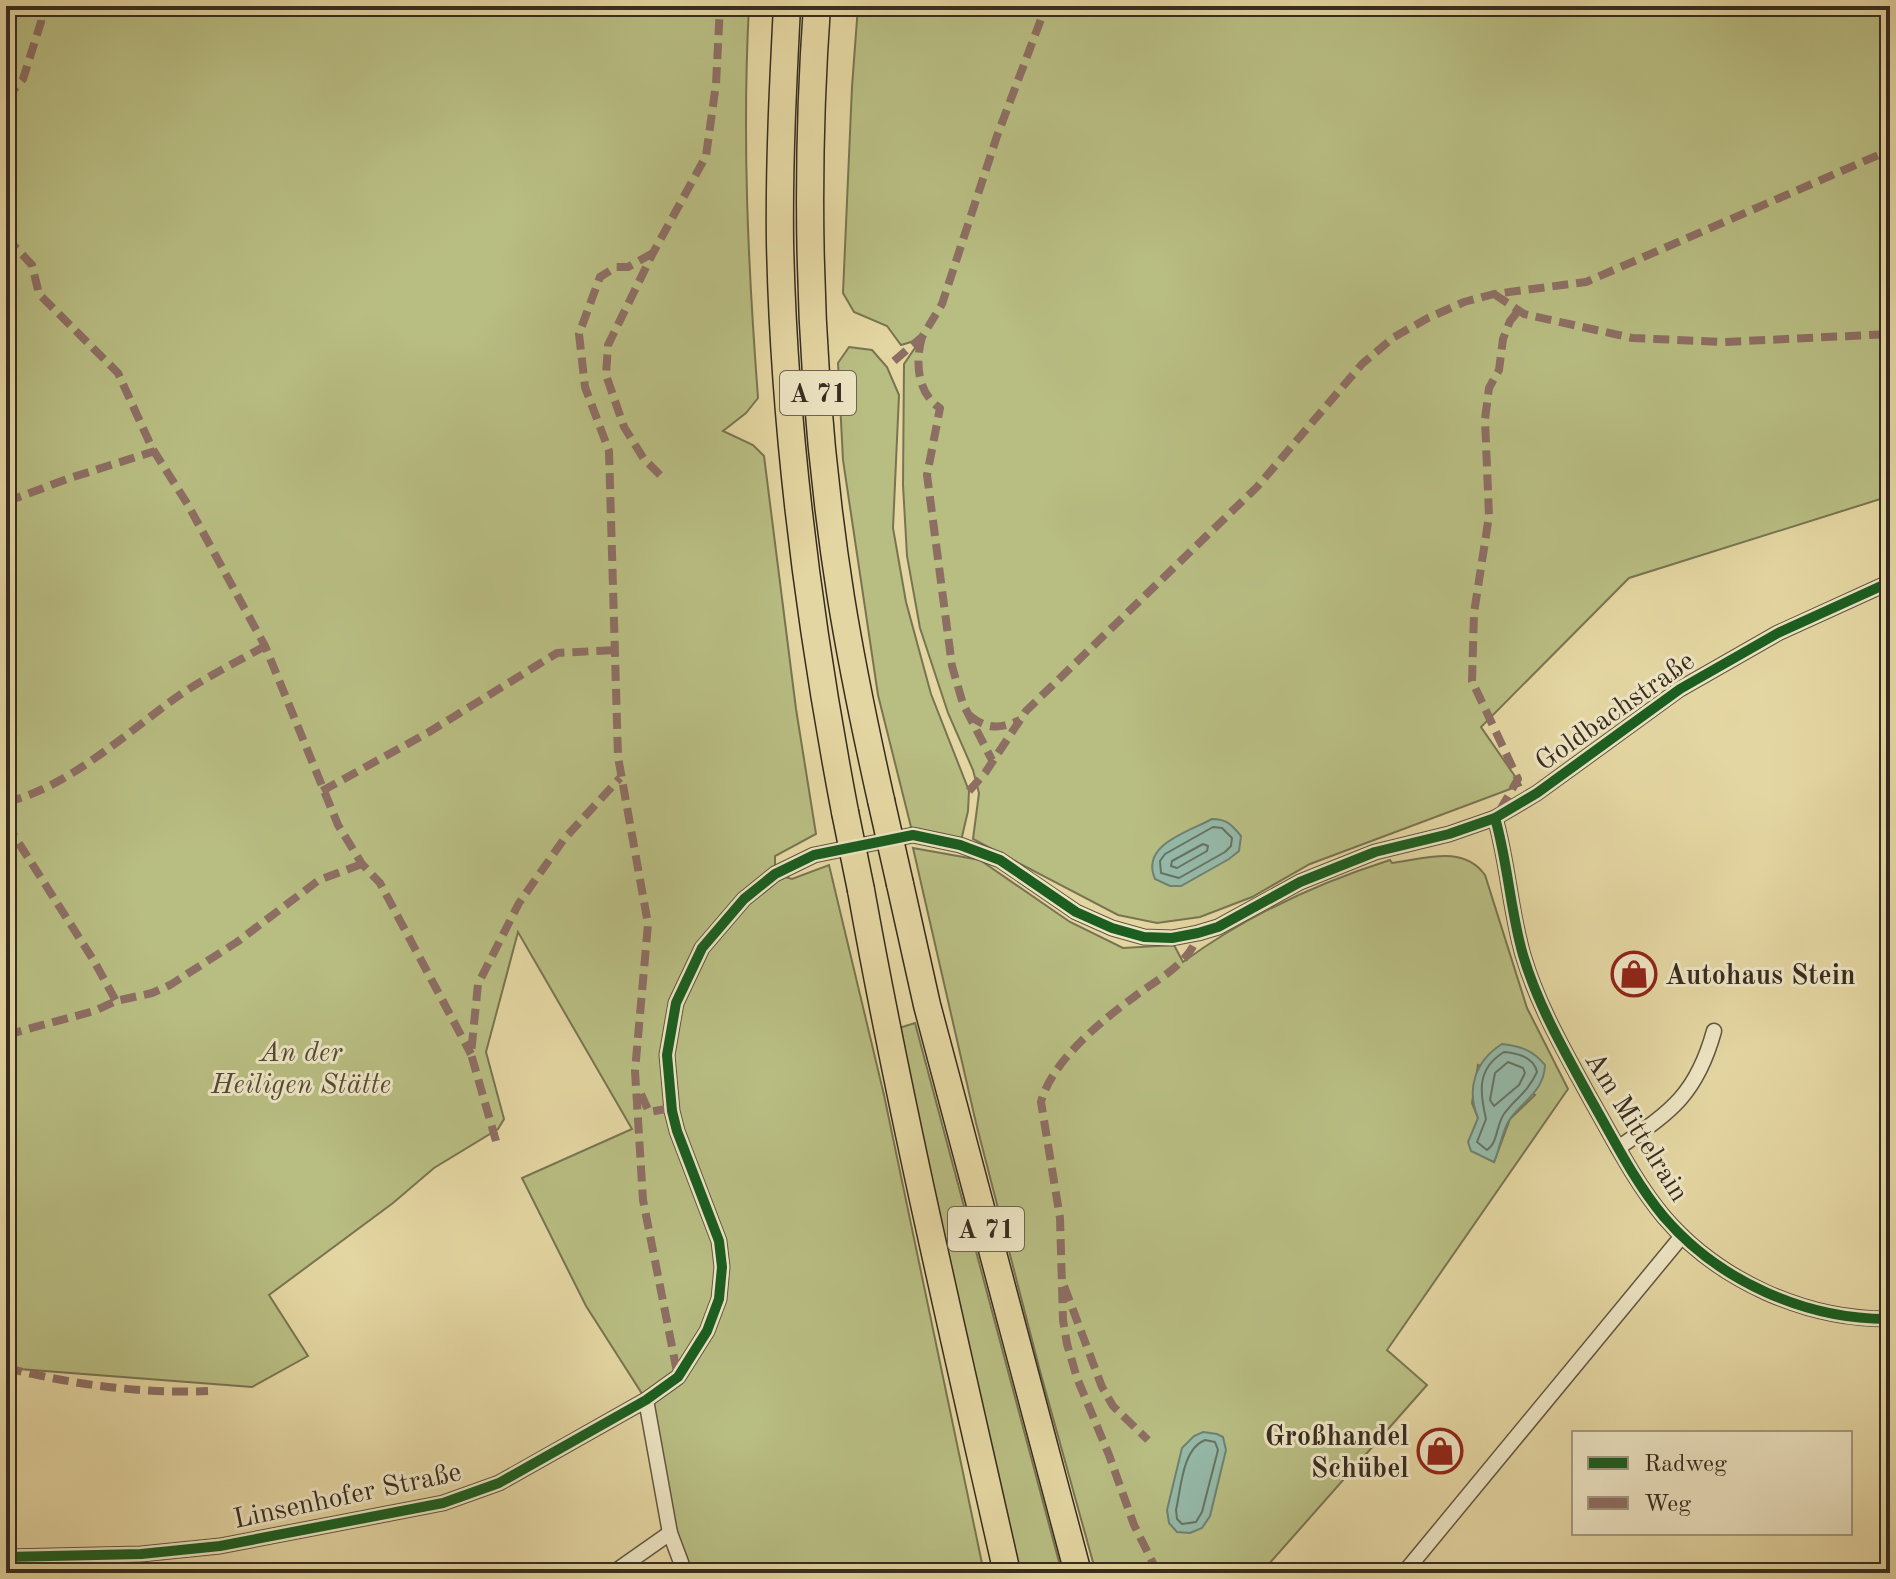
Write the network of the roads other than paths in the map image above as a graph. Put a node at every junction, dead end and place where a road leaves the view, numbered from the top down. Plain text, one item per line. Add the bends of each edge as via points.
1 (787, 6) edge
2 (817, 6) edge
3 (1890, 582) edge
4 (1495, 818) junction
5 (1714, 1031) dead end
6 (1618, 1148) junction
7 (1682, 1236) junction
8 (1890, 1319) edge
9 (646, 1400) junction
10 (670, 1533) junction
11 (6, 1557) edge
12 (613, 1573) edge
13 (685, 1573) edge
14 (1007, 1573) edge
15 (1078, 1573) edge
16 (1404, 1573) edge

1 - 14 highway, A 71, bridge via 780,242 787,391 809,601 884,1017
2 - 15 highway, A 71, bridge via 812,327 841,597 927,1005
3 - 4 street, Goldbachstraße via 1778,633 1680,689
4 - 6 street, Am Mittelrain via 1524,957 1550,1024
4 - 9 street, Linsenhofer Straße via 1375,852 1300,882 1218,927 1172,938 1112,928 1076,912 1000,860 913,835 814,855 775,874 744,899 702,948 676,1003 667,1055 672,1111 719,1241 722,1267 719,1299 707,1331 678,1377
5 - 6 street, Am Mittelrain via 1689,1091 1669,1113
6 - 7 street, Am Mittelrain
7 - 8 street, Am Mittelrain via 1735,1276 1776,1298 1840,1315
7 - 16 street, Am Mittelrain
9 - 10 street
9 - 11 street, Linsenhofer Straße via 499,1483 443,1503 220,1546
10 - 12 street
10 - 13 street

